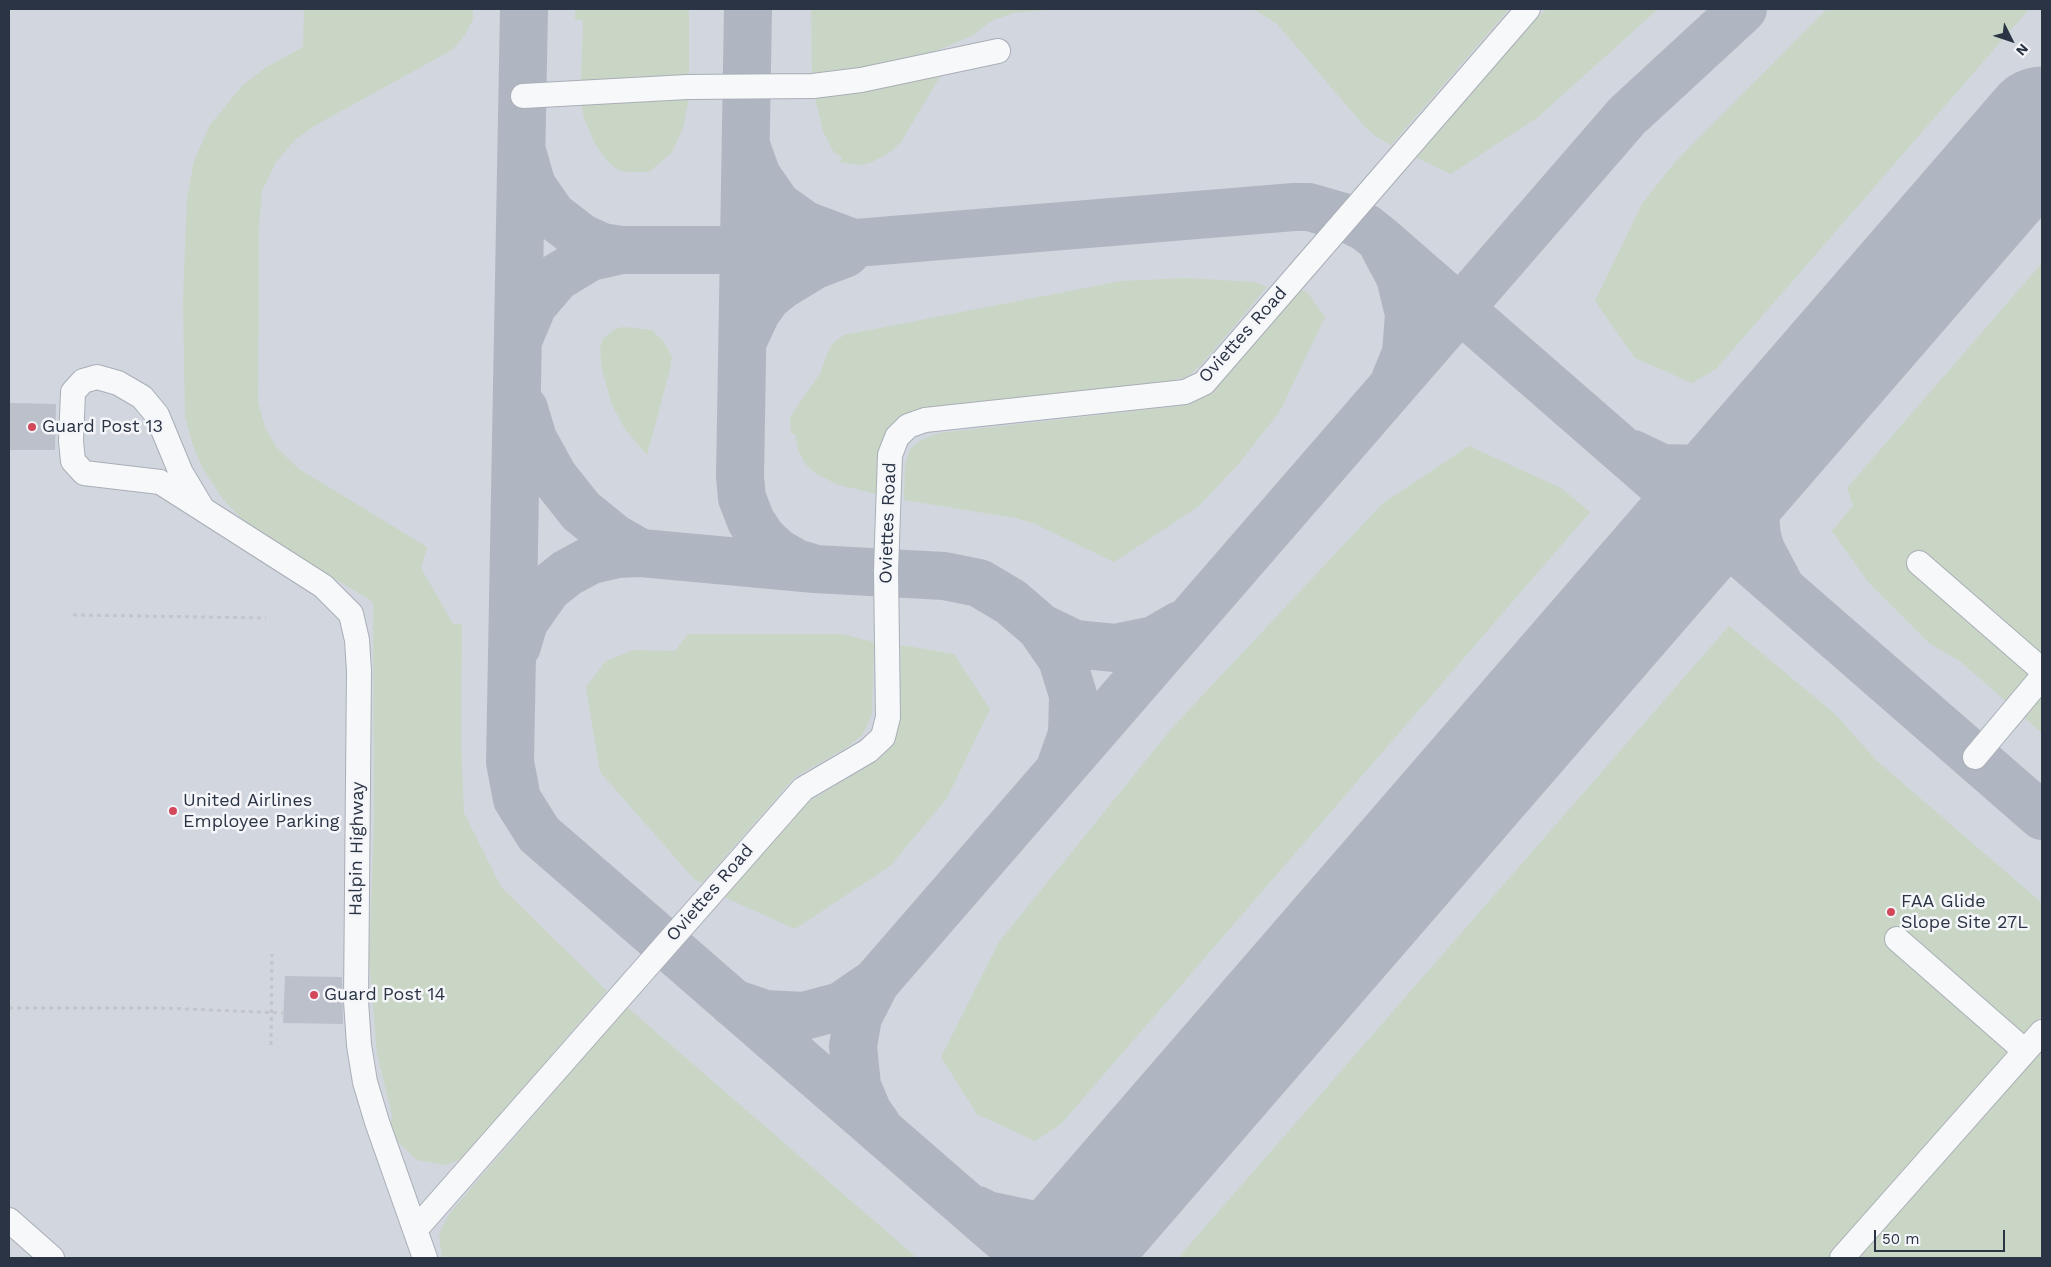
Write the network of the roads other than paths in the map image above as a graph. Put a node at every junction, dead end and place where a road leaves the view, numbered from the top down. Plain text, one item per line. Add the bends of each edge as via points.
1 (1528, 9) edge
2 (998, 51) dead end
3 (523, 96) dead end
4 (202, 508) junction
5 (1919, 563) dead end
6 (2042, 670) edge
7 (2042, 677) edge
8 (1975, 757) dead end
9 (1897, 939) dead end
10 (2042, 1032) edge
11 (2026, 1051) junction
12 (9, 1220) edge
13 (415, 1230) junction
14 (52, 1258) edge
15 (425, 1258) edge
16 (1842, 1258) edge

1 - 13 lane, Oviettes Road via 1204,383 1185,392 925,420 908,426 897,438 890,455 886,571 888,717 883,738 868,751 803,789
2 - 3 lane via 861,80 813,86 687,87
4 - 4 lane, Halpin Highway via 180,474 157,415 142,397 118,383 97,377 83,380 73,392 71,441 74,461 84,473 160,482
4 - 13 lane, Halpin Highway via 323,586 351,614 359,671 356,1001 360,1045 368,1090
5 - 6 lane
7 - 8 lane
9 - 11 lane
10 - 11 lane
11 - 16 lane
12 - 14 lane
13 - 15 lane, Halpin Highway

